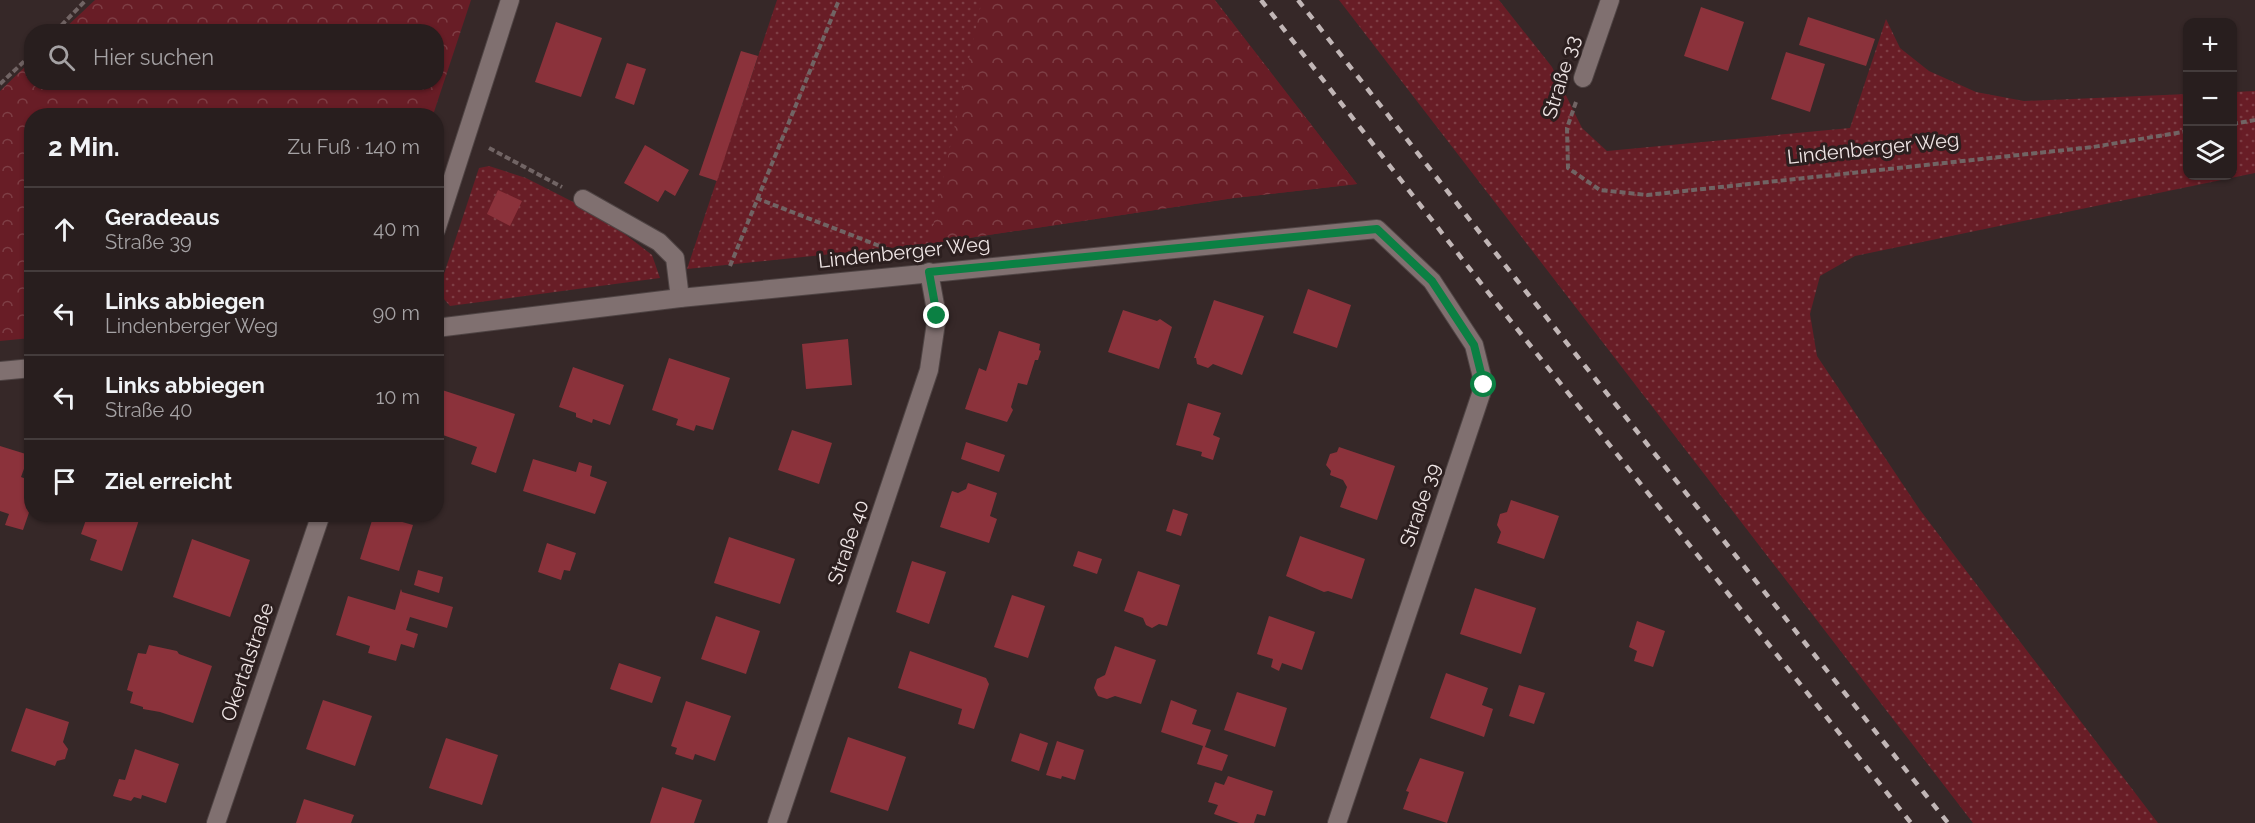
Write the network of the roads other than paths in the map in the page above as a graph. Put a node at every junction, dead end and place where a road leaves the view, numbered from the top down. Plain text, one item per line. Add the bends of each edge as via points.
1 (510, 0) edge
2 (1610, 0) edge
3 (1583, 78) road end
4 (584, 199) road end
5 (444, 204) edge
6 (1377, 229) joint
7 (929, 272) junction
8 (680, 298) junction
9 (444, 327) edge
10 (24, 369) edge
11 (0, 371) edge
12 (318, 522) edge
13 (216, 823) edge
14 (777, 823) edge
15 (1337, 823) edge

1 - 5 street
2 - 3 street, Straße 33
4 - 8 street via 659,242 675,258
6 - 7 street, Lindenberger Weg
6 - 15 street, Straße 39 via 1432,281 1474,345 1484,385
7 - 8 street, Lindenberger Weg
7 - 14 street, Straße 40 via 937,316 929,370
8 - 9 street, Lindenberger Weg
10 - 11 street
12 - 13 street, Okertalstraße

